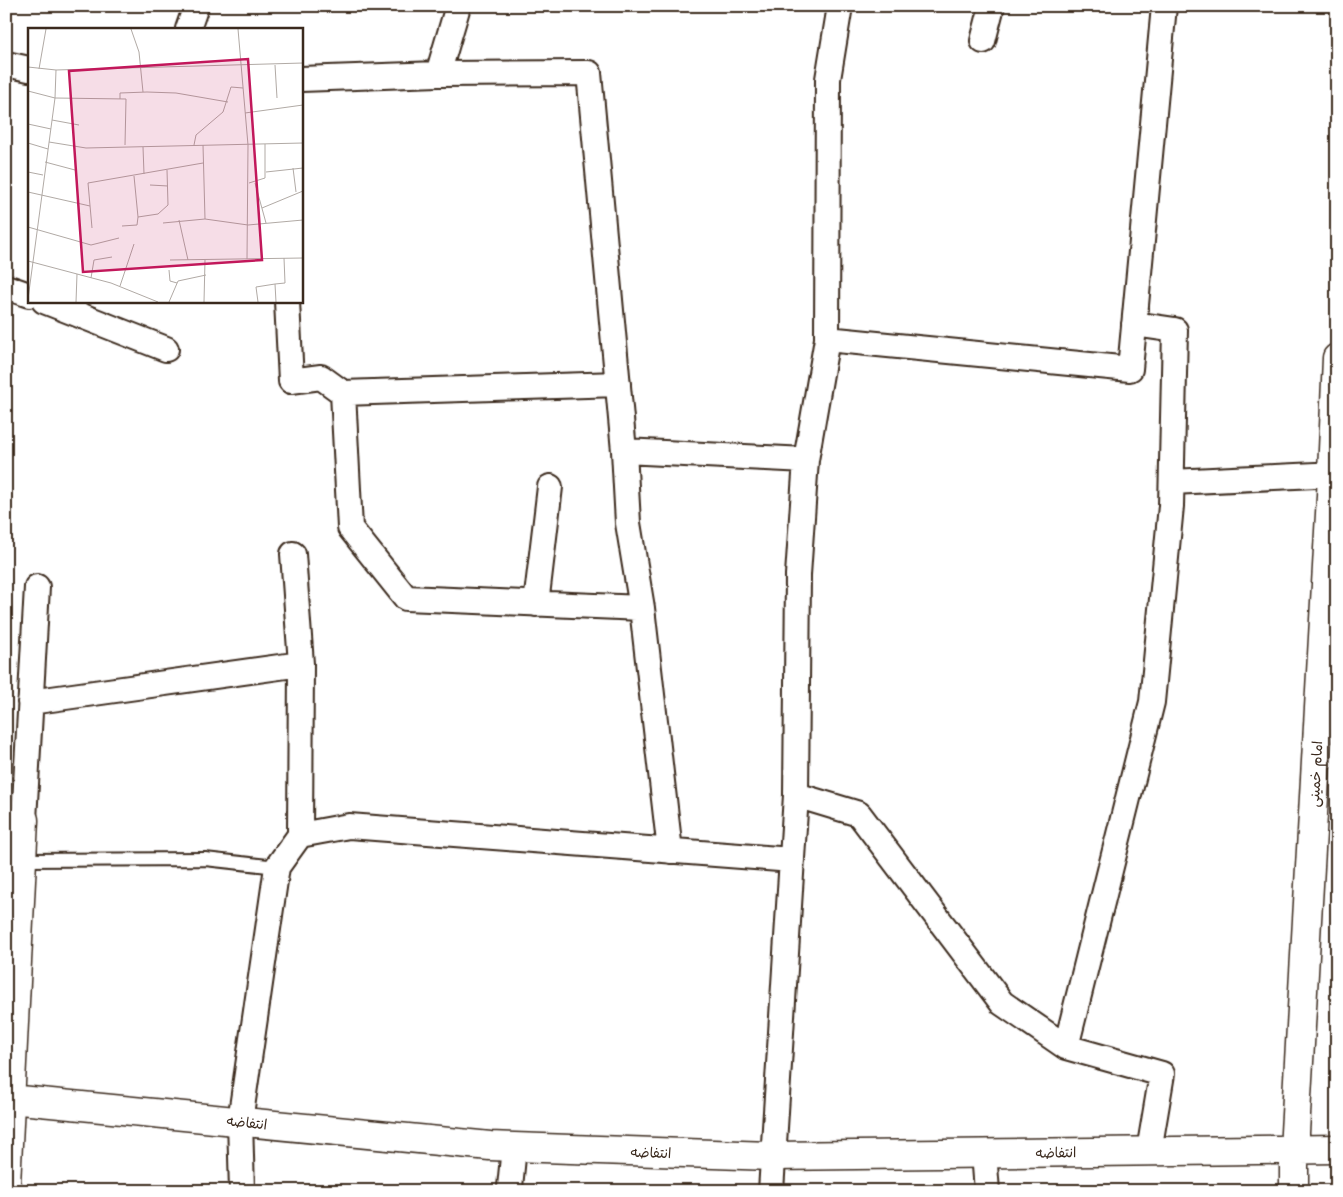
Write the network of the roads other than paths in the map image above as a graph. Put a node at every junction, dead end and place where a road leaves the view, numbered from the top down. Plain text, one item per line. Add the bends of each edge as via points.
1 (196, 6) edge
2 (458, 6) edge
3 (840, 6) edge
4 (992, 6) edge
5 (1164, 6) edge
6 (188, 28) edge
7 (983, 40) dead end
8 (6, 64) edge
9 (28, 69) edge
10 (438, 74) junction
11 (302, 79) edge
12 (6, 287) edge
13 (28, 295) edge
14 (47, 302) edge
15 (287, 302) edge
16 (1134, 324) junction
17 (827, 339) junction
18 (166, 349) dead end
19 (1337, 358) edge
20 (618, 384) junction
21 (343, 392) junction
22 (624, 451) junction
23 (806, 460) junction
24 (1334, 474) edge
25 (1172, 482) junction
26 (550, 487) dead end
27 (293, 554) dead end
28 (37, 587) dead end
29 (1331, 601) edge
30 (536, 604) junction
31 (642, 608) junction
32 (301, 664) junction
33 (30, 702) junction
34 (796, 795) junction
35 (15, 820) edge
36 (300, 835) junction
37 (670, 851) junction
38 (22, 860) junction
39 (792, 860) junction
40 (276, 867) junction
41 (1066, 1047) junction
42 (10, 1099) junction
43 (240, 1122) junction
44 (514, 1147) junction
45 (1337, 1149) edge
46 (1294, 1150) junction
47 (1149, 1151) junction
48 (984, 1154) junction
49 (773, 1156) junction
50 (6, 1184) edge
51 (507, 1189) edge
52 (242, 1191) edge
53 (772, 1191) edge
54 (987, 1191) edge
55 (1294, 1191) edge

1 - 6 street
2 - 10 street
3 - 17 street via 828,79
4 - 7 street
5 - 16 street
8 - 9 street
10 - 11 street
10 - 20 street via 588,73
12 - 13 street
14 - 18 street
15 - 21 street via 290,381 321,377
16 - 17 street via 1130,369
16 - 25 street via 1175,330
17 - 23 street
19 - 24 street, امام خمینی
20 - 21 street
20 - 22 street
21 - 30 street via 350,528 406,598
22 - 23 street
22 - 31 street via 628,523
23 - 34 street via 798,576
24 - 25 street
24 - 29 street, امام خمینی
25 - 41 street via 1152,702
26 - 30 street
27 - 32 street
28 - 33 street
29 - 46 street, امام خمینی
30 - 31 street
31 - 37 street
32 - 33 street
32 - 36 street
33 - 35 street
34 - 39 street
34 - 41 street via 859,814 1002,1003
35 - 38 street
36 - 37 street via 349,826
36 - 40 street
37 - 39 street
38 - 40 lane via 205,858
38 - 42 street
39 - 49 street
40 - 43 street
41 - 47 street via 1162,1074
42 - 43 street, انتفاضه
42 - 50 street
43 - 44 street, انتفاضه
43 - 52 street
44 - 49 street, انتفاضه
44 - 51 street
45 - 46 street, انتفاضه
46 - 47 street, انتفاضه
46 - 55 street, امام خمینی
47 - 48 street, انتفاضه
48 - 49 street, انتفاضه
48 - 54 street
49 - 53 street

